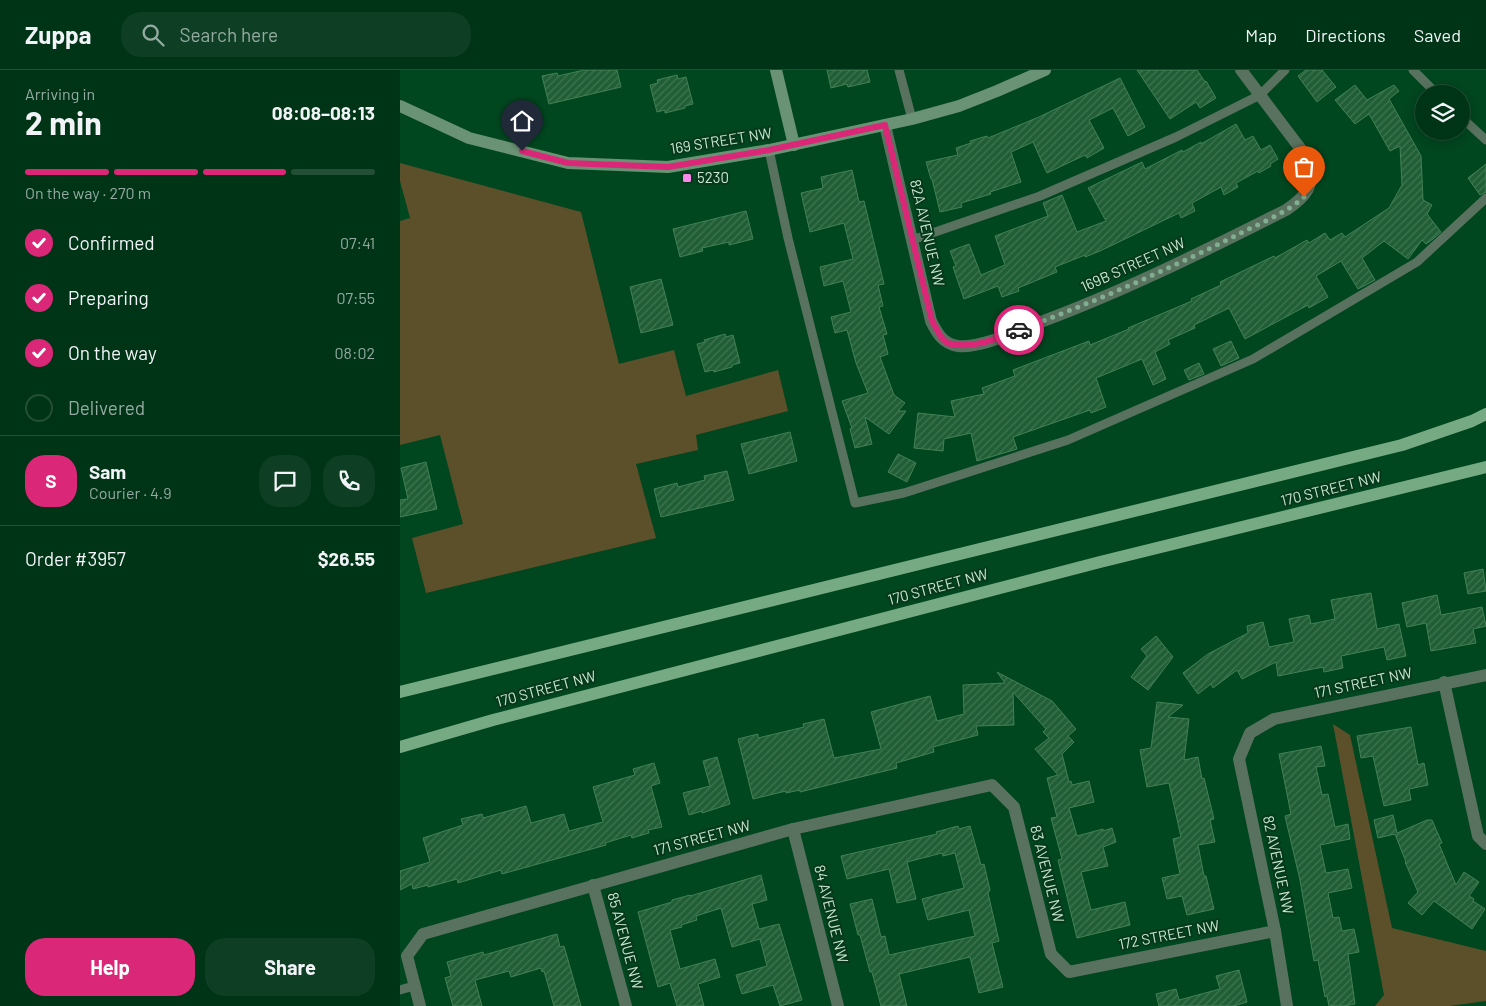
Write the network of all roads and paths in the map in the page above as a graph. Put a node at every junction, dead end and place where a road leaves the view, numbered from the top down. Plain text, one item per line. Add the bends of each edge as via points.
1 (776, 70) edge
2 (899, 70) edge
3 (1045, 70) edge
4 (1241, 70) edge
5 (1285, 70) edge
6 (1413, 70) edge
7 (1428, 85) edge
8 (1260, 95) junction
9 (400, 106) edge
10 (912, 119) junction
11 (885, 125) junction
12 (1470, 125) edge
13 (1486, 140) edge
14 (794, 145) junction
15 (769, 150) junction
16 (1486, 198) edge
17 (912, 240) junction
18 (947, 343) joint
19 (1486, 414) edge
20 (1486, 467) edge
21 (1486, 675) edge
22 (1444, 682) junction
23 (400, 692) edge
24 (1250, 733) joint
25 (400, 748) edge
26 (992, 785) joint
27 (793, 830) junction
28 (1482, 840) edge
29 (592, 885) junction
30 (1275, 931) junction
31 (403, 955) edge
32 (1069, 972) joint
33 (414, 986) junction
34 (400, 990) edge
35 (420, 1006) edge
36 (626, 1006) edge
37 (838, 1006) edge
38 (1287, 1006) edge

1 - 14 street
2 - 10 lane
3 - 10 street, 169 STREET NW via 959,106
4 - 8 street
5 - 8 lane
6 - 7 lane
8 - 17 lane via 1176,137 1040,196
8 - 18 street, 169B STREET NW via 1309,160 1312,178 1304,197 1286,210 1156,273 1050,319 966,346
9 - 15 street, 169 STREET NW via 469,138 568,163 668,167
10 - 11 street, 169 STREET NW
11 - 14 street, 169 STREET NW
11 - 17 street, 82A AVENUE NW
12 - 13 lane
14 - 15 street, 169 STREET NW
15 - 16 lane via 855,503 904,493 1068,440 1253,358 1417,262
17 - 18 street, 82A AVENUE NW via 932,321
19 - 23 main road, 170 STREET NW via 1402,445
20 - 25 main road, 170 STREET NW via 1100,562 494,720
21 - 22 street, 171 STREET NW
22 - 24 street, 171 STREET NW via 1274,719
22 - 28 street
24 - 30 street, 82 AVENUE NW via 1239,759
26 - 27 street, 171 STREET NW
26 - 32 street, 83 AVENUE NW via 1014,807 1051,954
27 - 29 street, 171 STREET NW
27 - 37 street, 84 AVENUE NW
29 - 31 street, 171 STREET NW via 423,934
29 - 36 street, 85 AVENUE NW
30 - 32 street, 172 STREET NW
30 - 38 street, 82 AVENUE NW
31 - 33 street
33 - 34 lane
33 - 35 street

